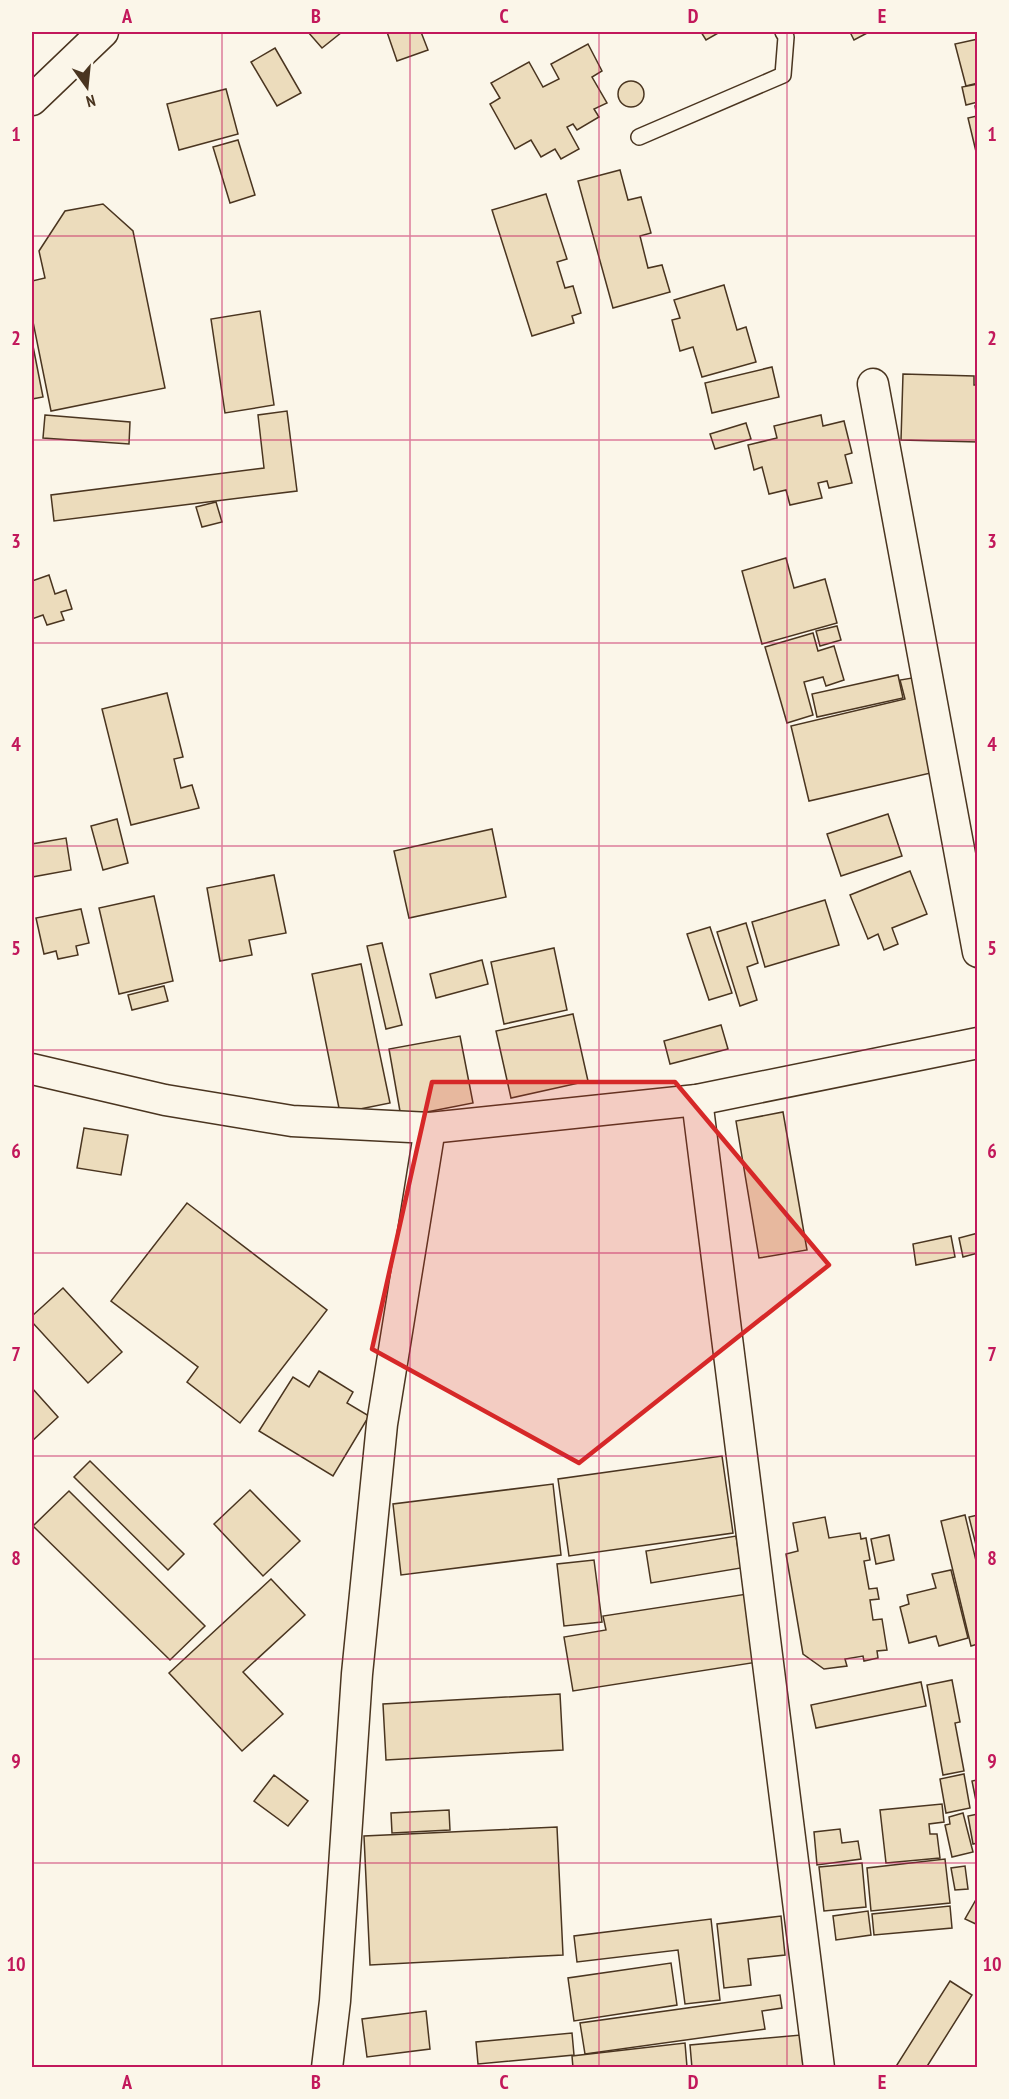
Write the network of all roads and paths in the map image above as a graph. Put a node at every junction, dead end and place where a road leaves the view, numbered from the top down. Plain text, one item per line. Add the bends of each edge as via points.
1 (103, 32) edge
2 (783, 32) edge
3 (32, 100) edge
4 (639, 137) dead end
5 (873, 384) dead end
6 (978, 952) edge
7 (978, 1043) edge
8 (32, 1069) edge
9 (697, 1100) junction
10 (430, 1128) junction
11 (327, 2067) edge
12 (819, 2067) edge

1 - 3 street
2 - 4 lane via 783,75
5 - 6 street
7 - 9 street
8 - 10 street via 165,1100 292,1120
9 - 10 street
9 - 12 street
10 - 11 street via 382,1424 357,1674

